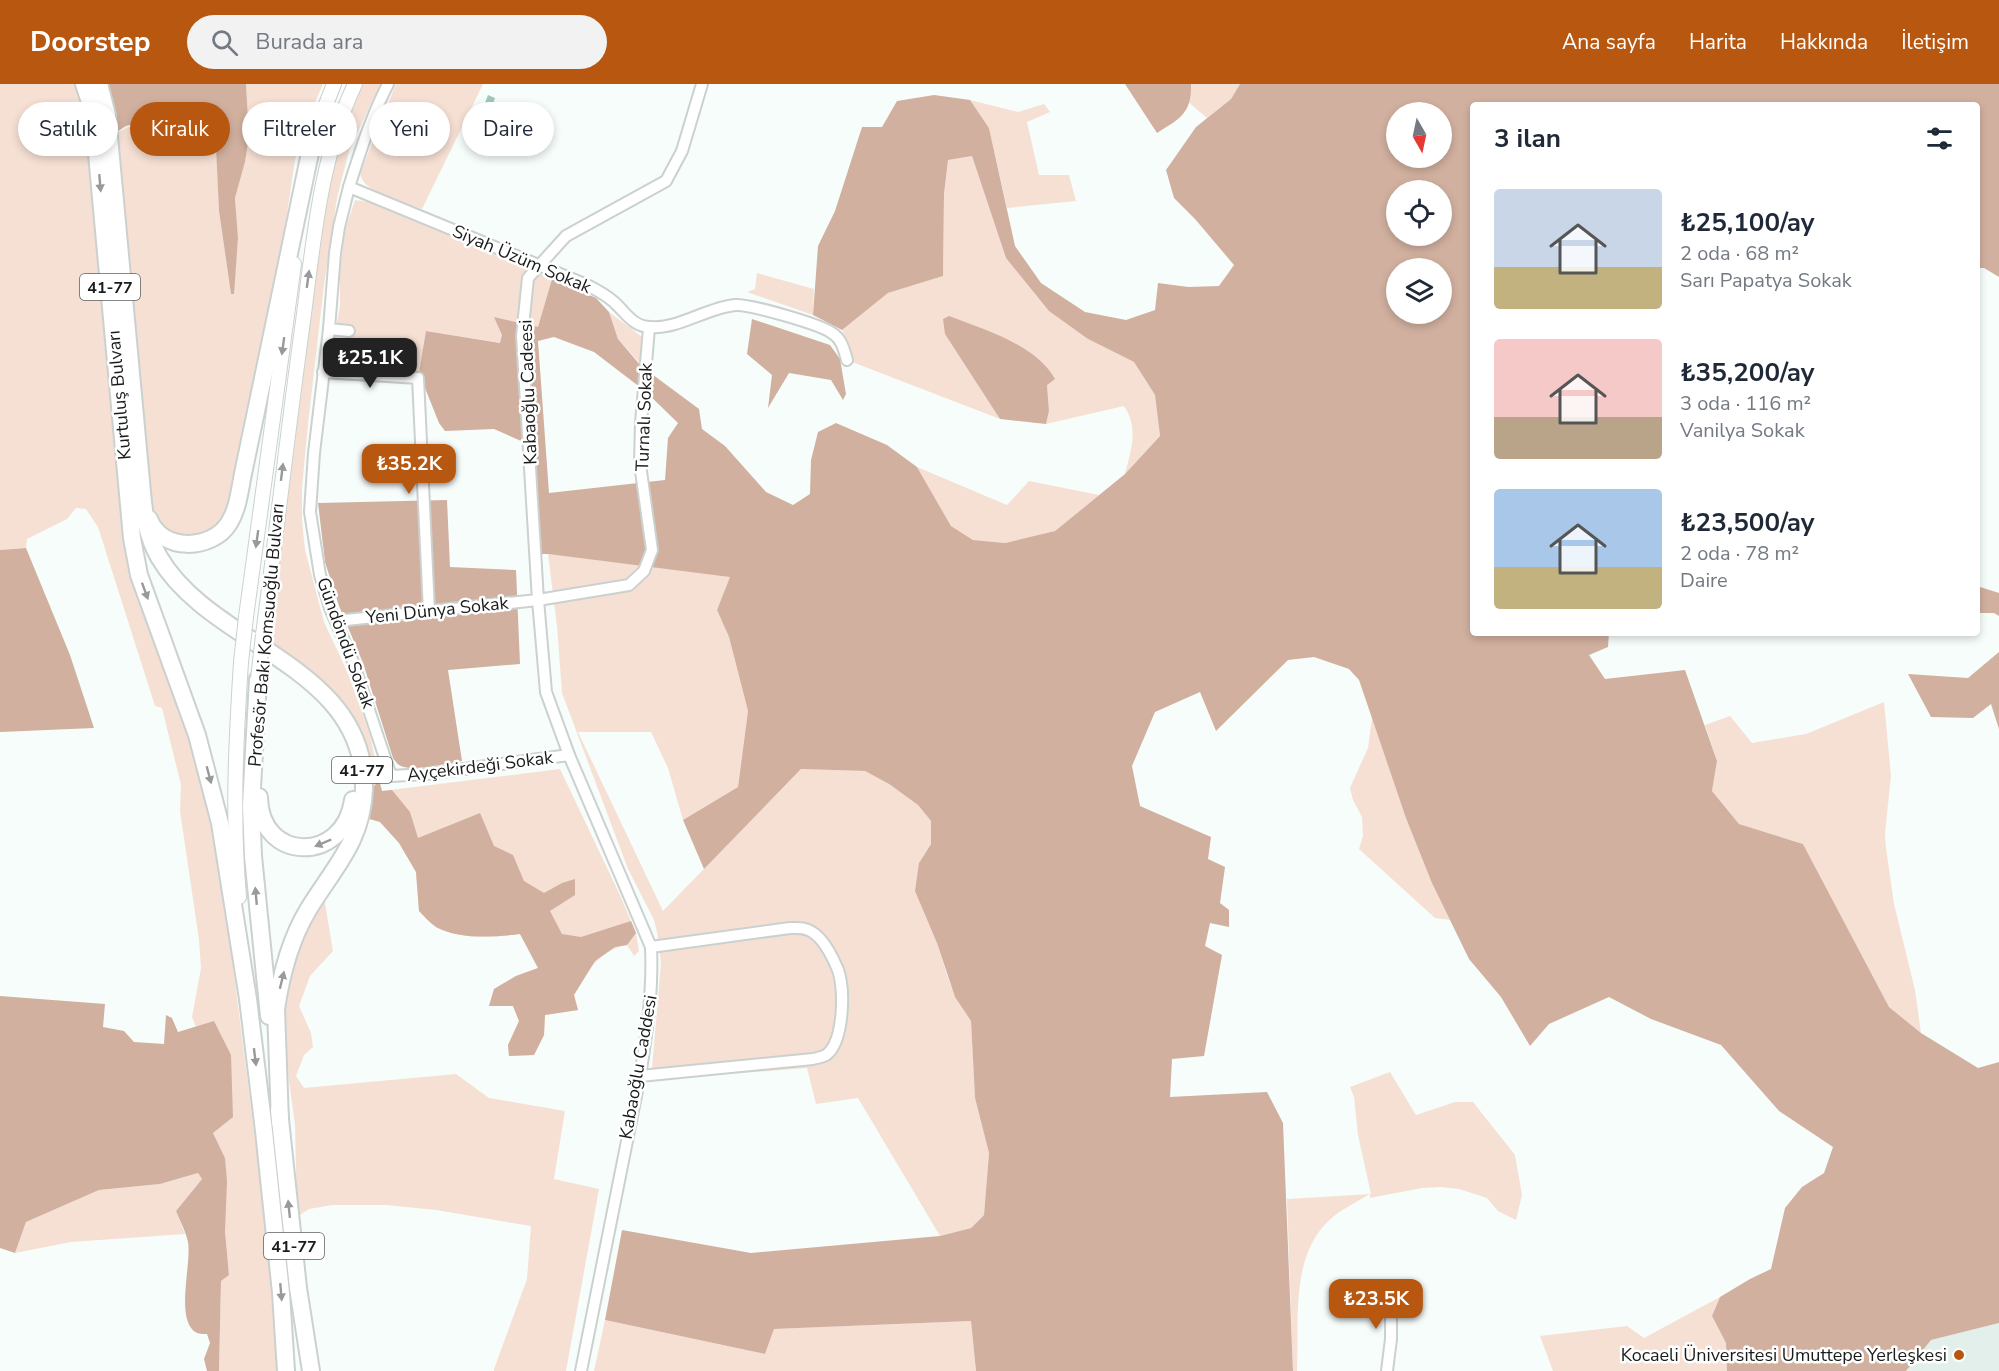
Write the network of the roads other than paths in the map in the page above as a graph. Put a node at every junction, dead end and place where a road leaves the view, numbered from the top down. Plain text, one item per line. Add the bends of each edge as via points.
1 (84, 84) edge
2 (99, 84) edge
3 (334, 84) edge
4 (356, 84) edge
5 (388, 84) edge
6 (702, 84) edge
7 (327, 102) edge
8 (309, 156) edge
9 (310, 156) edge
10 (349, 187) junction
11 (539, 265) junction
12 (649, 328) junction
13 (329, 329) junction
14 (349, 331) dead end
15 (847, 360) dead end
16 (323, 372) junction
17 (135, 492) junction
18 (538, 600) junction
19 (429, 611) junction
20 (336, 621) junction
21 (258, 679) junction
22 (569, 754) junction
23 (391, 776) joint
24 (651, 947) junction
25 (248, 999) junction
26 (640, 1076) junction
27 (280, 1122) junction
28 (1395, 1296) dead end
29 (285, 1371) edge
30 (311, 1371) edge
31 (581, 1371) edge
32 (1388, 1371) edge

1 -> 17 highway, Kurtuluş Bulvarı / 41-77 via 95,132
2 - 17 highway, Kurtuluş Bulvarı / 41-77 via 108,122
3 - 7 main road, Profesör Baki Komsuoğlu Bulvarı
21 -> 4 main road, Profesör Baki Komsuoğlu Bulvarı, bridge via 317,212 334,138
5 - 10 street via 363,141
6 - 11 street, Kabaoğlu Cadeesi via 682,151 666,181 566,236
8 - 17 highway via 230,522 206,542 175,542 151,525
9 -> 25 main road, Profesör Baki Komsuoğlu Bulvarı, bridge via 241,662 234,824
10 - 11 street, Siyah Üzüm Sokak
10 - 13 street, Gündöndü Sokak via 334,253
11 - 12 street, Siyah Üzüm Sokak via 605,295 636,324
11 - 18 street, Kabaoğlu Cadeesi via 528,278 522,336
12 - 15 street via 736,305 755,307 832,332 842,343
12 - 18 street, Turnalı Sokak via 640,464 652,550 644,571 629,585
13 - 14 street
13 - 16 street, Gündöndü Sokak
16 - 19 street via 418,378
16 - 20 street, Gündöndü Sokak via 310,512 320,574
17 -> 21 highway via 135,526 144,550 173,594 300,686 328,711 338,728 351,765 353,802 344,827 326,843 308,848 289,844 274,836 264,822 259,803
17 -> 25 highway, 41-77 via 132,538 139,575 211,784
27 -> 17 highway, 41-77 via 276,1009 279,992 300,926 357,830 364,786 360,756 341,714 321,690 203,606 174,578 158,555
18 - 19 street, Yeni Dünya Sokak
18 - 22 street, Kabaoğlu Caddesi via 546,692
19 - 20 street, Yeni Dünya Sokak
20 - 23 street, Gündöndü Sokak
27 -> 21 highway, Profesör Baki Komsuoğlu Bulvarı via 253,856 251,806
22 - 23 street, Ayçekirdeği Sokak
22 - 24 street, Kabaoğlu Caddesi
24 - 26 street, Kabaoğlu Caddesi via 650,1005
24 - 26 street via 805,928 825,946 838,971 840,1034 825,1055 813,1059
25 -> 29 highway, Profesör Baki Komsuoğlu Bulvarı / 41-77 via 273,1215
26 - 31 street, Kabaoğlu Caddesi
30 -> 27 highway, Profesör Baki Komsuoğlu Bulvarı / 41-77
28 - 32 street via 1390,1315

